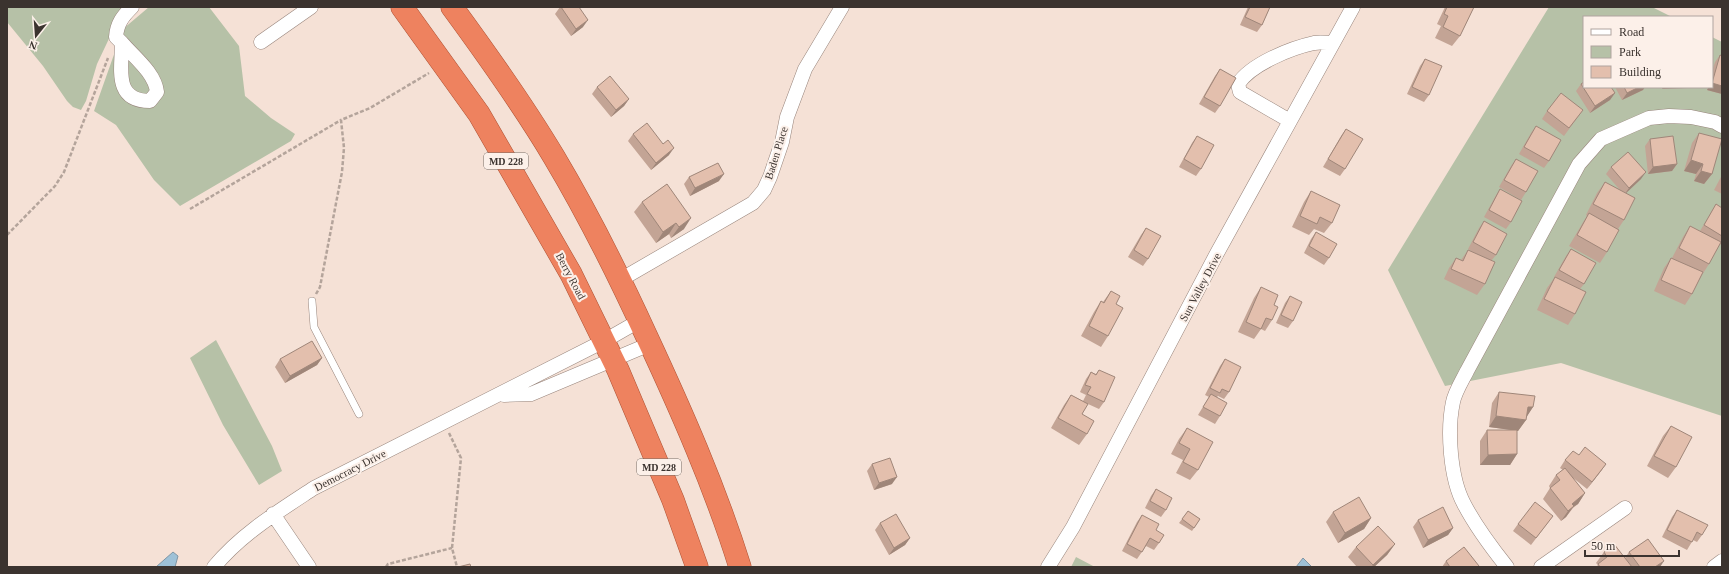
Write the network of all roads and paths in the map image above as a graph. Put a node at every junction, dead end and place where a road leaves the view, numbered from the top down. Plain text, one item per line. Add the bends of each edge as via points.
1 (132, 7) edge
2 (311, 7) edge
3 (402, 7) edge
4 (452, 7) edge
5 (842, 7) edge
6 (1353, 7) edge
7 (119, 40) joint
8 (261, 42) dead end
9 (1333, 43) junction
10 (443, 64) junction
11 (341, 120) junction
12 (1290, 121) junction
13 (1722, 126) edge
14 (190, 209) dead end
15 (7, 235) edge
16 (620, 280) junction
17 (312, 301) joint
18 (639, 321) junction
19 (650, 344) junction
20 (609, 351) junction
21 (499, 395) junction
22 (359, 414) dead end
23 (444, 423) junction
24 (1625, 508) dead end
25 (273, 514) junction
26 (452, 548) junction
27 (1722, 561) edge
28 (214, 567) edge
29 (309, 567) edge
30 (386, 567) edge
31 (458, 567) edge
32 (697, 567) edge
33 (740, 567) edge
34 (1048, 567) edge
35 (1507, 567) edge
36 (1541, 567) edge
37 (1714, 567) edge

1 - 7 street via 119,23
2 - 8 street
3 - 10 highway, Berry Road / MD 228
4 - 16 highway via 508,85 554,158
5 - 16 street, Baden Place via 805,69 764,190 753,203
6 - 9 street, Sun Valley Drive
7 - 15 path via 64,172 55,186
9 - 12 street, Sun Valley Drive
9 - 12 street via 1315,43 1296,49 1250,70 1238,84 1240,92
10 - 11 path via 370,108
10 - 20 highway, Berry Road / MD 228 via 487,128 571,274
11 - 14 path
11 - 17 path via 344,148 336,210 320,287
12 - 34 street, Sun Valley Drive via 1073,527
13 - 35 street via 1691,117 1648,118 1601,139 1579,164 1466,371 1453,401 1450,429 1456,481 1463,503
16 - 18 highway
17 - 22 lane via 314,327
18 - 19 highway
18 - 20 street, Democracy Drive
19 - 20 street, Democracy Drive
19 - 33 highway via 721,510
20 - 21 street, Democracy Drive
20 - 21 street, Democracy Drive via 531,394
20 - 32 highway, Berry Road / MD 228 via 673,500
21 - 23 street, Democracy Drive
23 - 25 street, Democracy Drive via 314,488
23 - 26 path via 461,458
24 - 36 street
25 - 28 street, Democracy Drive via 226,552
25 - 29 street
26 - 30 path via 388,564
26 - 31 path
27 - 37 street

